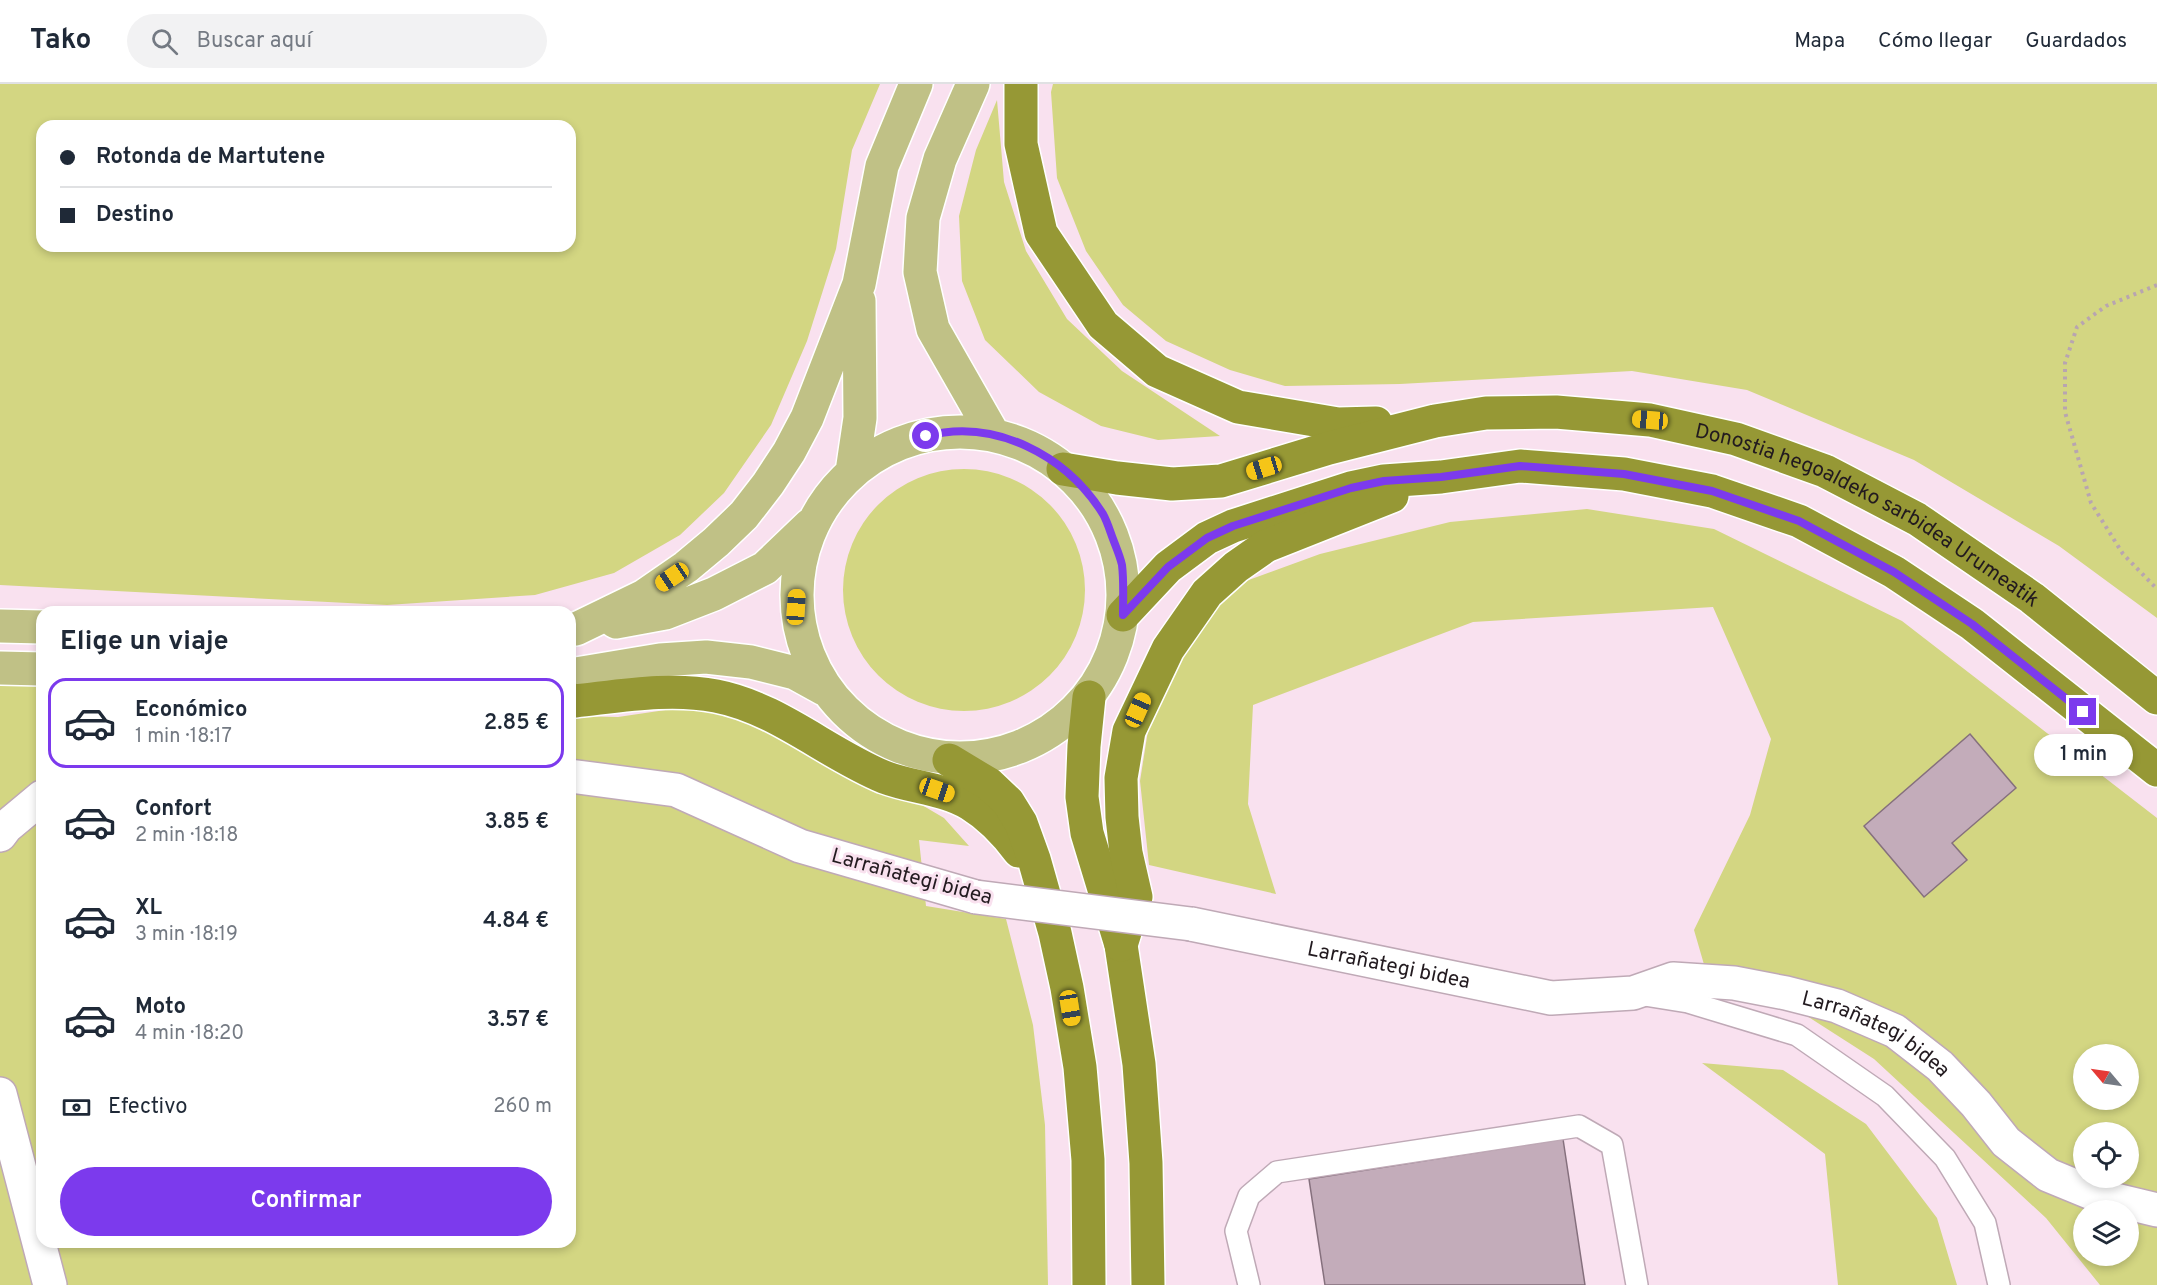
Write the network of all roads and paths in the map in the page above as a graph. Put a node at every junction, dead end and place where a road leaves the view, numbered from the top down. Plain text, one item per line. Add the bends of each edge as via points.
1 (916, 84) edge
2 (973, 84) edge
3 (1021, 84) edge
4 (859, 284) junction
5 (2157, 285) edge
6 (1435, 422) junction
7 (993, 434) junction
8 (1063, 469) junction
9 (852, 472) junction
10 (1441, 477) junction
11 (813, 522) junction
12 (2157, 590) edge
13 (1123, 615) junction
14 (0, 626) edge
15 (36, 627) edge
16 (576, 628) edge
17 (576, 628) edge
18 (0, 668) edge
19 (36, 669) edge
20 (576, 674) edge
21 (824, 688) junction
22 (1089, 697) junction
23 (2157, 698) edge
24 (576, 701) edge
25 (949, 760) junction
26 (2157, 770) edge
27 (576, 777) edge
28 (36, 802) edge
29 (0, 835) edge
30 (1042, 889) junction
31 (1121, 945) junction
32 (1633, 993) junction
33 (0, 1094) edge
34 (2157, 1210) edge
35 (36, 1232) edge
36 (40, 1248) edge
37 (50, 1285) edge
38 (1089, 1285) edge
39 (1148, 1285) edge
40 (1249, 1285) edge
41 (1637, 1285) edge
42 (1999, 1285) edge

1 - 4 main road via 882,166
2 - 7 main road via 940,159 924,218 920,272 933,329
3 - 6 highway via 1021,144 1041,233 1103,325 1157,371 1238,407 1338,424
4 - 9 main road via 860,418
4 - 16 main road via 807,418 784,460 744,515 701,555 644,596
5 - 12 path via 2106,306 2077,327 2065,363 2065,412 2091,503 2123,555
6 - 8 highway via 1329,448 1221,481 1172,484
6 - 23 highway, Donostia hegoaldeko sarbidea Urumeatik via 1486,413 1556,412 1650,420 1736,439 1825,471 1917,519 2032,598
7 - 8 main road via 1035,448
7 - 9 main road via 942,432 894,445
8 - 13 main road via 1104,516 1122,564
9 - 11 main road via 830,495
10 - 13 highway via 1351,488 1233,526 1207,538 1168,567
10 - 26 highway, Donostia hegoaldeko sarbidea Urumeatik via 1520,466 1624,474 1712,491 1799,521 1894,572 1972,624
10 - 31 highway via 1266,546 1207,593 1186,622 1168,649 1129,731 1121,778 1122,817 1136,897
11 - 17 main road via 765,568 714,594 665,613
11 - 21 main road via 799,563 796,607 805,650
13 - 22 main road via 1111,659
14 - 15 main road
18 - 19 main road
20 - 21 main road via 706,657 751,662 795,673
21 - 25 main road via 858,725 901,749
22 - 25 main road via 1040,738 1002,755
22 - 31 highway via 1082,796 1088,833
24 - 30 highway via 684,692 746,704 885,777 956,796 972,805 1003,830
25 - 30 highway via 989,784 1008,802 1021,823
27 - 32 street, Larrañategi bidea, bridge via 676,790 800,846 976,897 1191,924 1551,998
28 - 29 street
30 - 38 highway via 1067,988 1080,1067 1088,1160
31 - 39 highway via 1139,1065 1149,1236
32 - 34 street, Larrañategi bidea via 1673,979 1734,982 1837,1006 1895,1031 1940,1066 2006,1142 2048,1175 2099,1196
32 - 42 lane via 1688,1002 1797,1035 1885,1096 1945,1158 1985,1223
33 - 35 street
36 - 37 street
40 - 41 lane via 1236,1231 1249,1196 1277,1172 1579,1126 1612,1144

